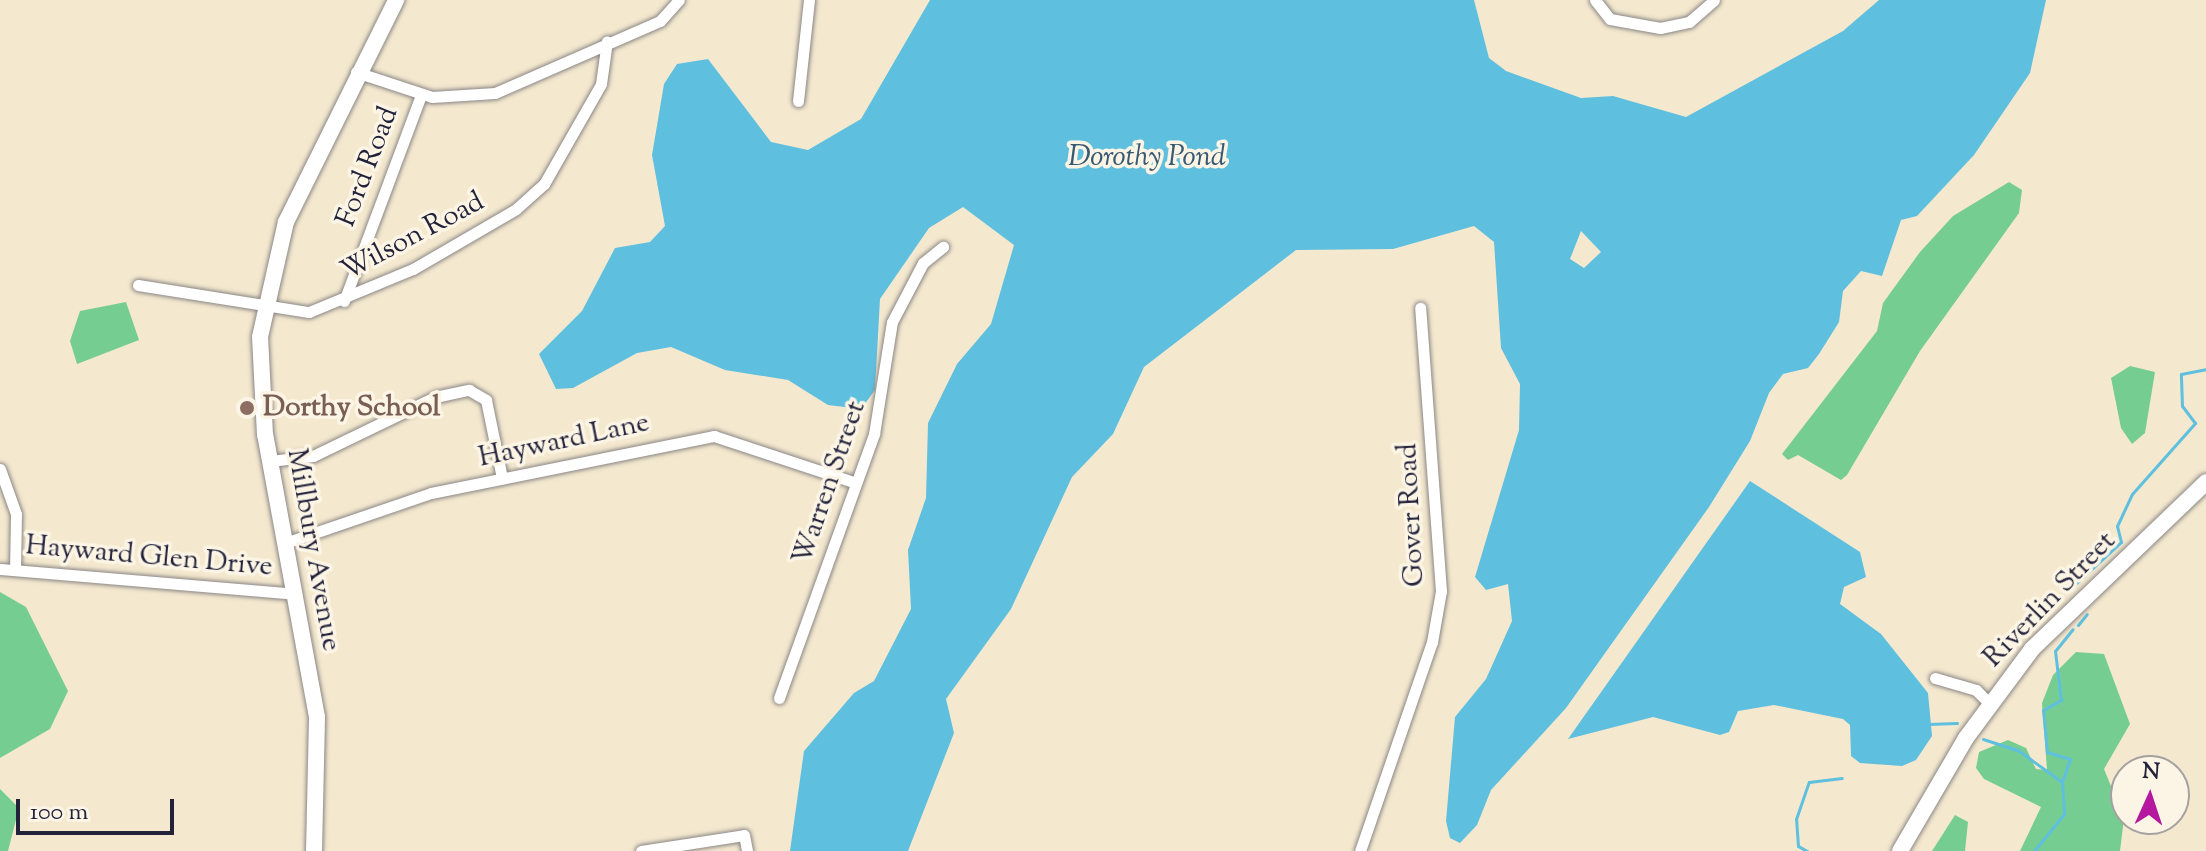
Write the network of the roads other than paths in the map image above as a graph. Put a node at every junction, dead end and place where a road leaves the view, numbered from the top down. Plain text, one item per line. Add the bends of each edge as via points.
1 (396, 0) edge
2 (679, 0) edge
3 (809, 0) edge
4 (1595, 0) edge
5 (1714, 0) edge
6 (607, 41) junction
7 (356, 72) junction
8 (421, 95) junction
9 (798, 101) dead end
10 (943, 247) dead end
11 (138, 285) dead end
12 (344, 301) junction
13 (264, 304) junction
14 (1420, 308) dead end
15 (270, 461) junction
16 (0, 469) edge
17 (502, 478) junction
18 (853, 482) junction
19 (2206, 482) edge
20 (285, 543) junction
21 (0, 569) edge
22 (15, 570) junction
23 (295, 594) junction
24 (1935, 678) dead end
25 (779, 698) dead end
26 (1990, 704) junction
27 (314, 851) edge
28 (641, 851) edge
29 (747, 851) edge
30 (1360, 851) edge
31 (1900, 851) edge

1 - 7 main road, Millbury Avenue
2 - 6 street via 660,21
3 - 9 street
4 - 5 street via 1610,19 1660,28 1689,22
6 - 8 street via 495,93
6 - 12 street, Wilson Road via 601,84 534,195 472,236
7 - 8 street
7 - 13 main road, Millbury Avenue via 286,222
8 - 12 street, Ford Road
10 - 18 street, Warren Street via 923,263 892,322 885,395
11 - 13 street, Wilson Road
12 - 13 street, Wilson Road via 309,312
13 - 15 main road, Millbury Avenue via 259,372
14 - 30 street, Gover Road via 1441,591 1432,642
15 - 17 street via 313,456 435,397 469,390 486,400
15 - 20 main road, Millbury Avenue
16 - 22 street via 16,514
17 - 18 street, Hayward Lane via 714,436
17 - 20 street, Hayward Lane via 431,493
18 - 25 street, Warren Street
19 - 26 main road, Riverlin Street via 2032,649
20 - 23 main road, Millbury Avenue
21 - 22 street, Hayward Glen Drive
22 - 23 street, Hayward Glen Drive
23 - 27 main road, Millbury Avenue via 317,717
24 - 26 street via 1976,690
26 - 31 main road, Riverlin Street
28 - 29 street via 744,835

